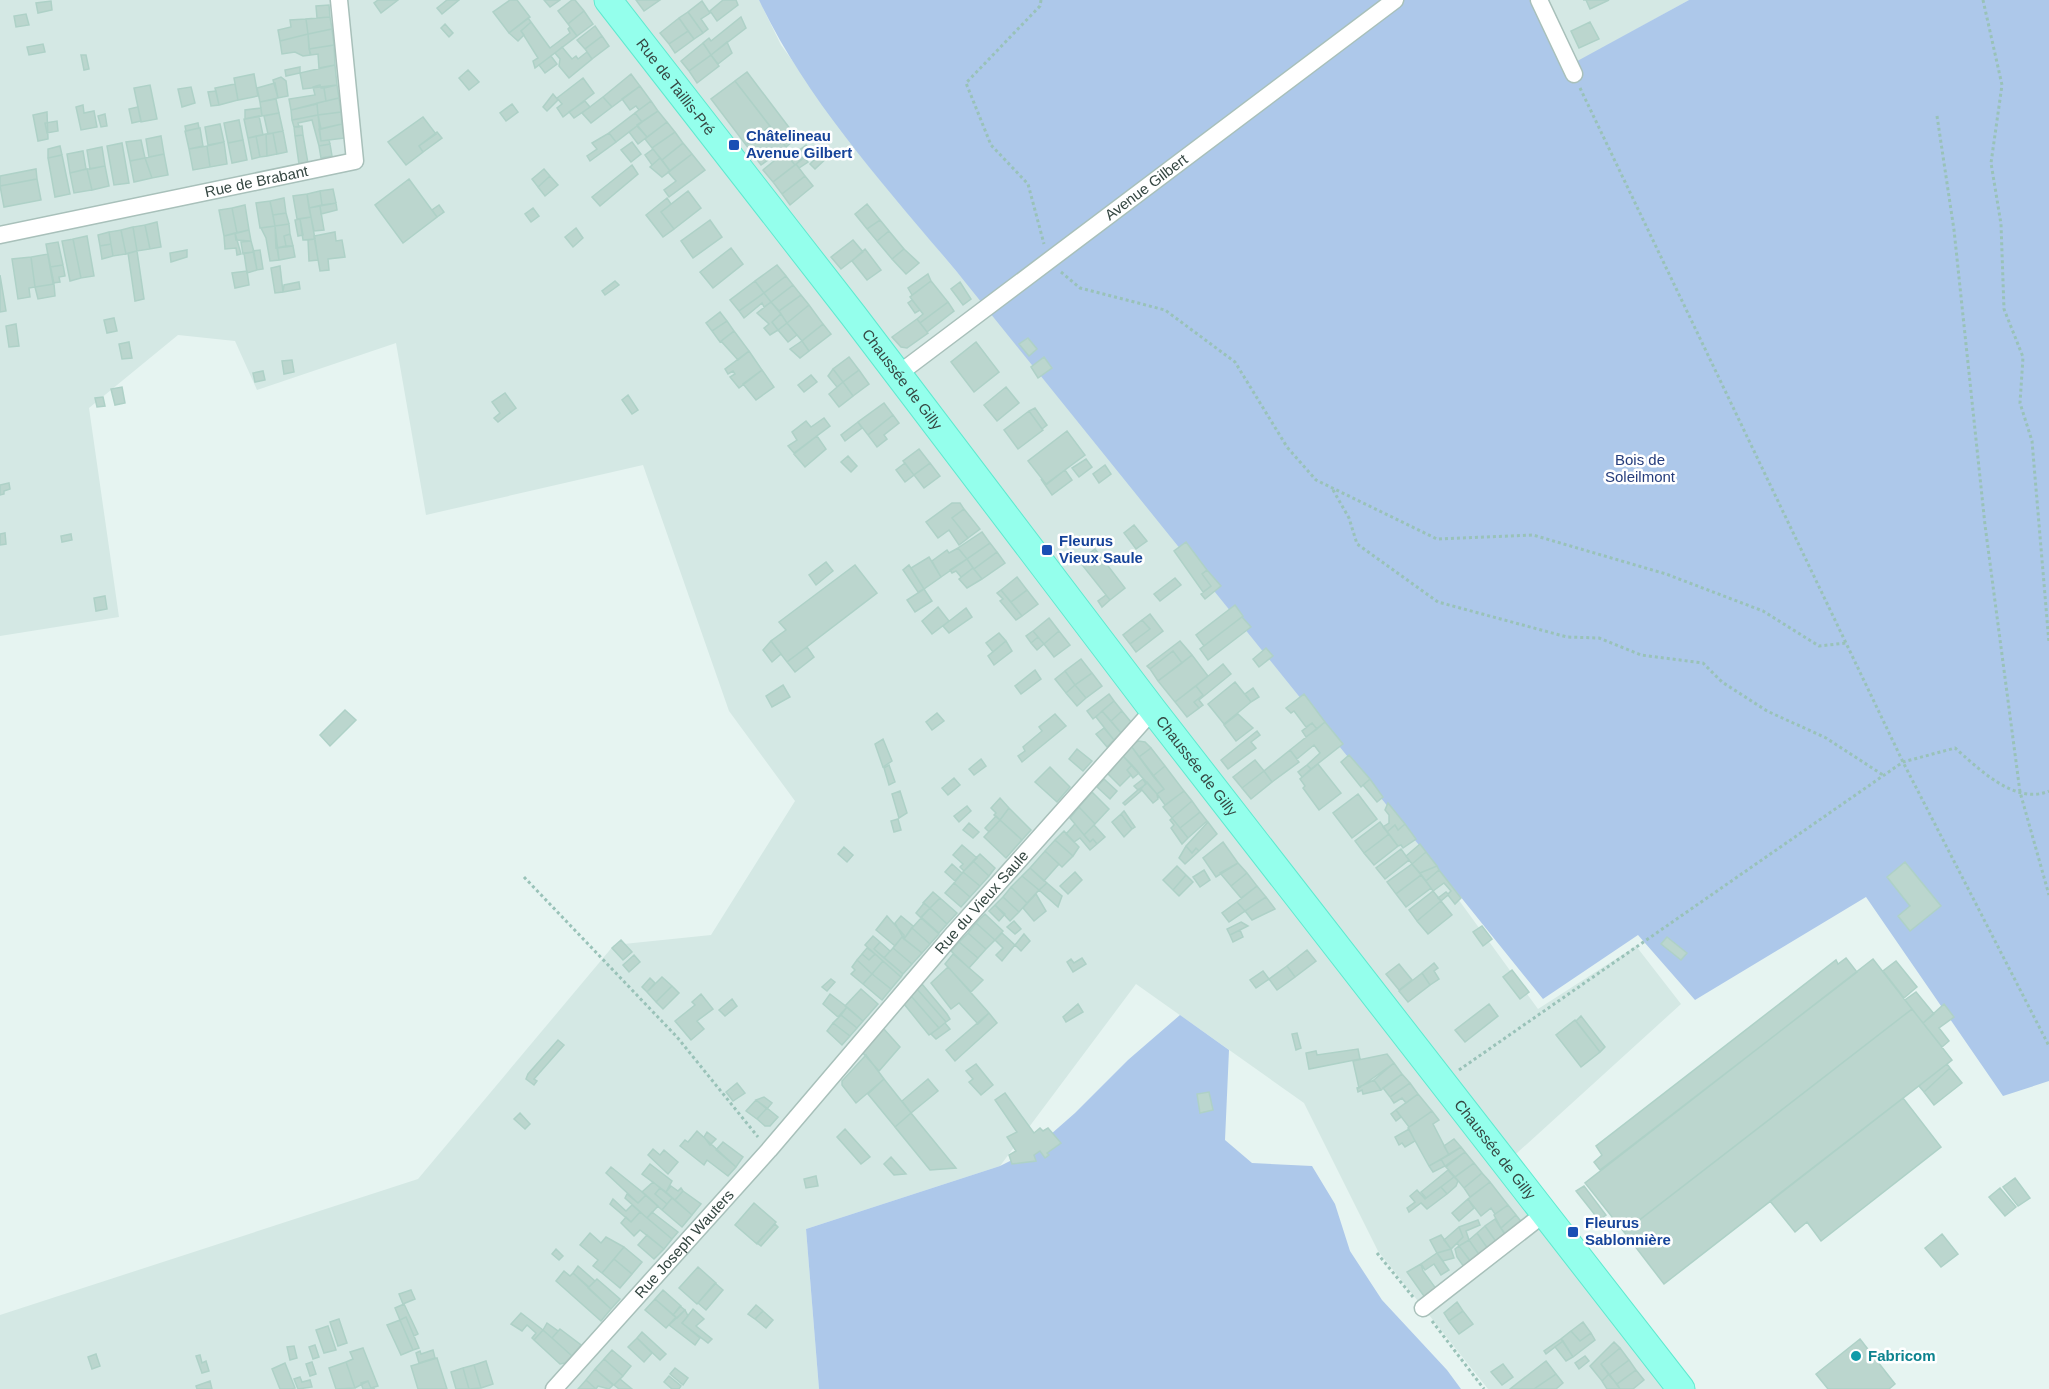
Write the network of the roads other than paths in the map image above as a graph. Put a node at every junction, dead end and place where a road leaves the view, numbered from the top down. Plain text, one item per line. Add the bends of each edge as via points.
1 (339, 0) edge
2 (608, 0) edge
3 (1395, 0) edge
4 (1539, 0) edge
5 (1574, 74) road end
6 (0, 235) edge
7 (853, 315) joint
8 (897, 375) junction
9 (1153, 710) junction
10 (813, 1096) joint
11 (1545, 1213) junction
12 (1423, 1308) dead end
13 (552, 1388) edge
14 (1681, 1389) edge

1 - 6 street, Rue de Brabant via 355,161
2 - 7 main road, Rue de Taillis-Pré
3 - 8 street, Avenue Gilbert
4 - 5 street
7 - 8 main road, Chaussée de Gilly
8 - 9 main road, Chaussée de Gilly
9 - 10 street, Rue du Vieux Saule
9 - 11 main road, Chaussée de Gilly
10 - 13 street, Rue Joseph Wauters
11 - 12 street, Chaussée de Gilly
11 - 14 main road, Chaussée de Gilly

